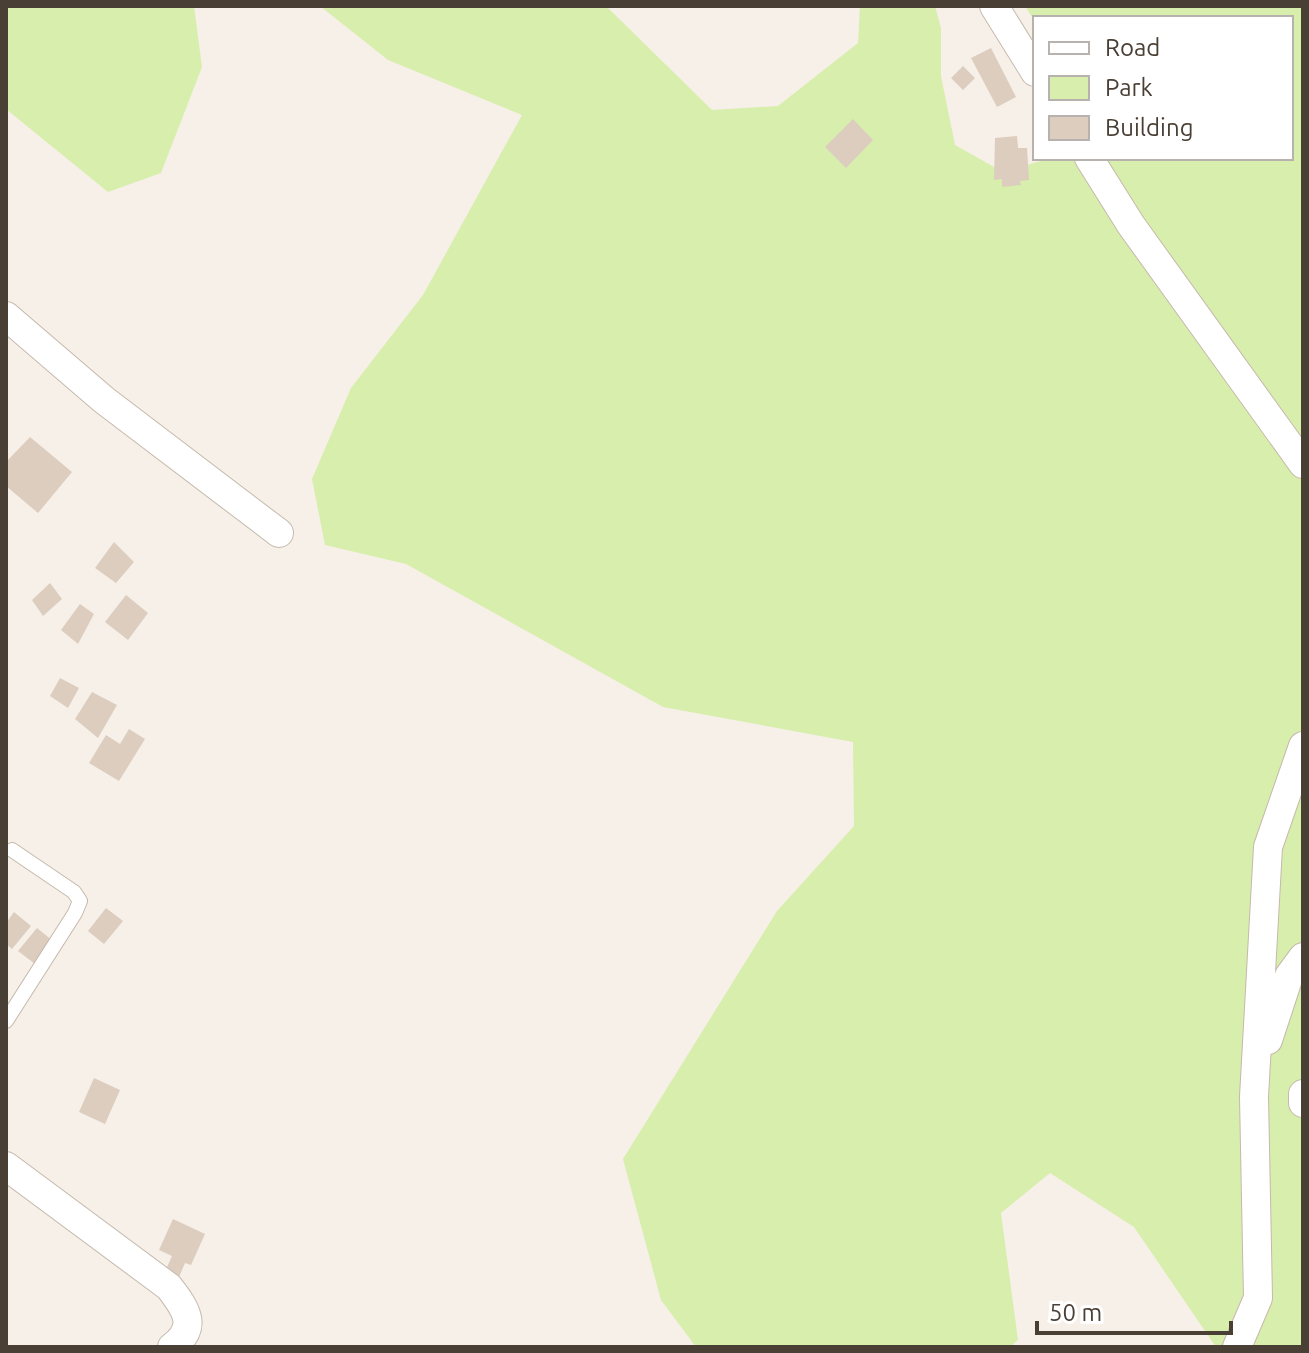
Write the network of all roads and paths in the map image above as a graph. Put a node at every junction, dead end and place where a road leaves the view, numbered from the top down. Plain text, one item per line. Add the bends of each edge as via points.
1 (994, 6) edge
2 (1033, 69) edge
3 (1090, 160) edge
4 (6, 316) edge
5 (1303, 464) edge
6 (279, 533) dead end
7 (1303, 746) edge
8 (12, 850) dead end
9 (1303, 957) edge
10 (6, 1021) edge
11 (1256, 1075) junction
12 (1303, 1094) edge
13 (1303, 1103) edge
14 (6, 1166) edge
15 (172, 1347) edge
16 (1237, 1347) edge

1 - 2 street
3 - 5 street
4 - 6 street via 104,400
7 - 11 street via 1268,847
8 - 10 lane via 80,901
9 - 11 street via 1289,976
11 - 16 street via 1258,1298
12 - 13 street
14 - 15 street via 169,1287 189,1321 189,1330

